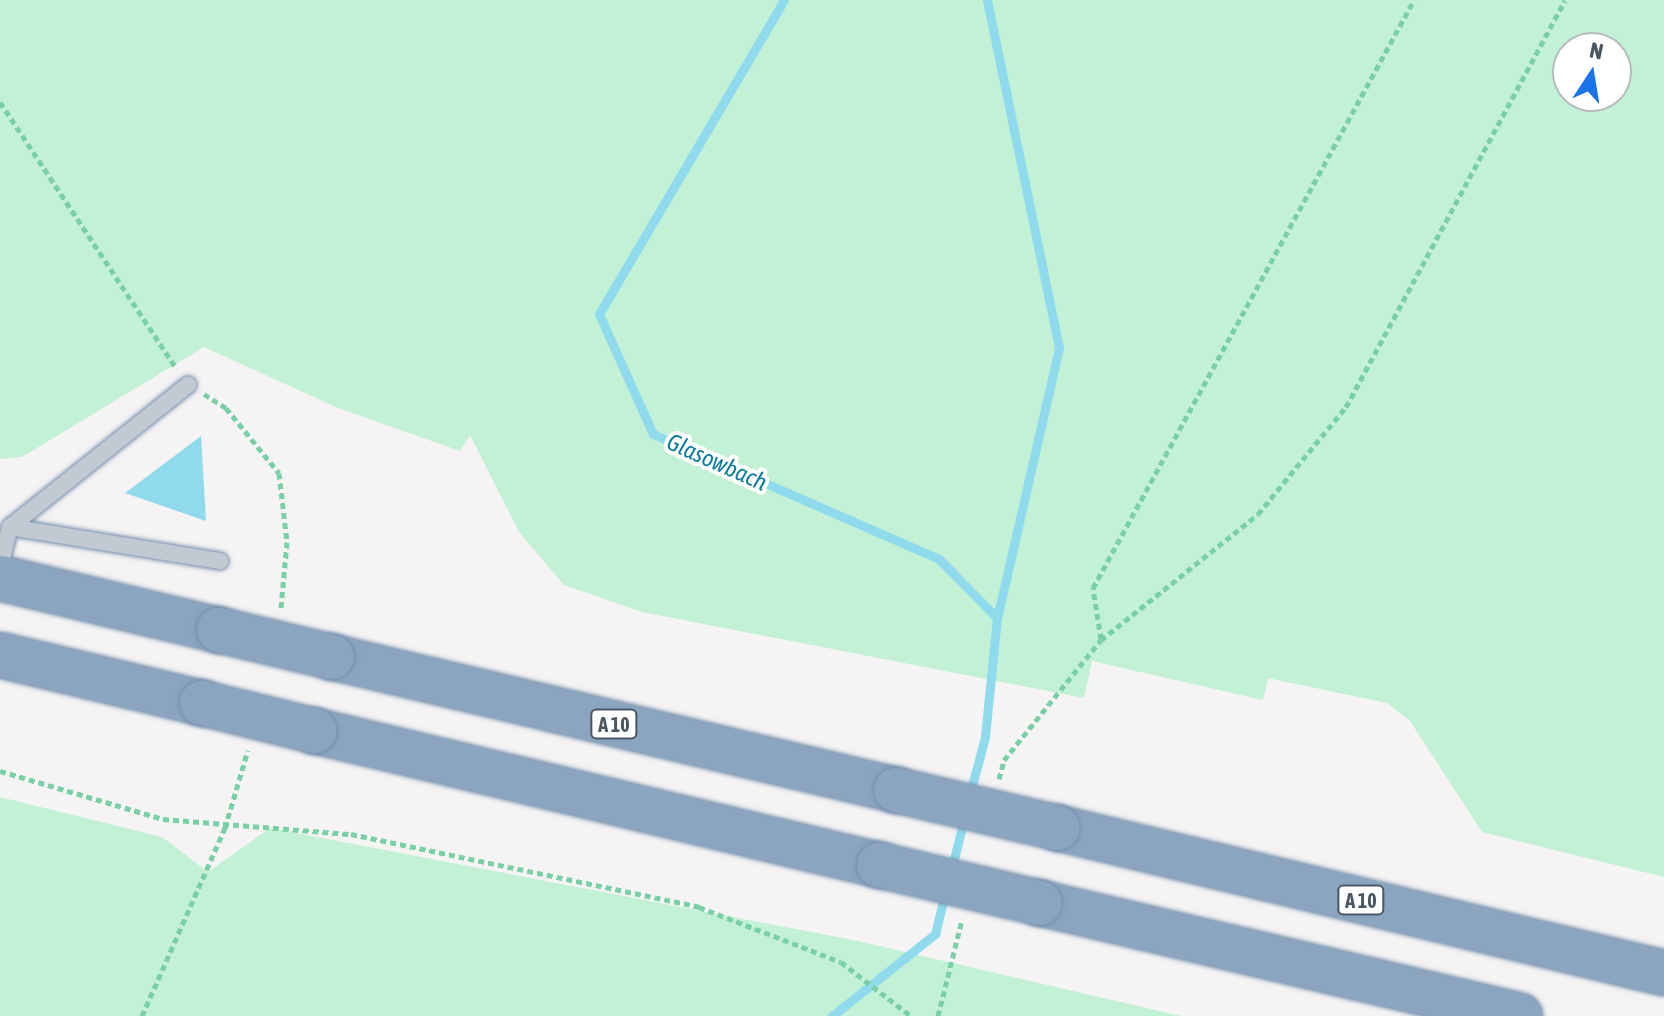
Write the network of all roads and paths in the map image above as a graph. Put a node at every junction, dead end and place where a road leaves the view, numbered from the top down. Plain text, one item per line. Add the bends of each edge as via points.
1 (1414, 0) edge
2 (1565, 0) edge
3 (0, 102) edge
4 (188, 385) junction
5 (10, 527) junction
6 (220, 561) dead end
7 (0, 566) edge
8 (0, 578) edge
9 (278, 622) dead end
10 (1101, 640) junction
11 (0, 655) edge
12 (1036, 718) dead end
13 (249, 745) dead end
14 (0, 771) edge
15 (225, 828) junction
16 (1664, 973) edge
17 (908, 1014) edge
18 (142, 1016) edge
19 (1520, 1016) edge

1 - 10 path via 1093,588
2 - 10 path via 1346,407 1258,514
3 - 4 path
4 - 5 lane
4 - 9 path via 226,408 279,473 287,542
5 - 6 lane
5 - 7 lane
8 - 16 highway, A 10, bridge
10 - 12 path
11 - 19 highway, bridge
13 - 15 path
14 - 15 path via 163,819
15 - 17 path via 275,823 351,834 699,907 841,962
15 - 18 path

